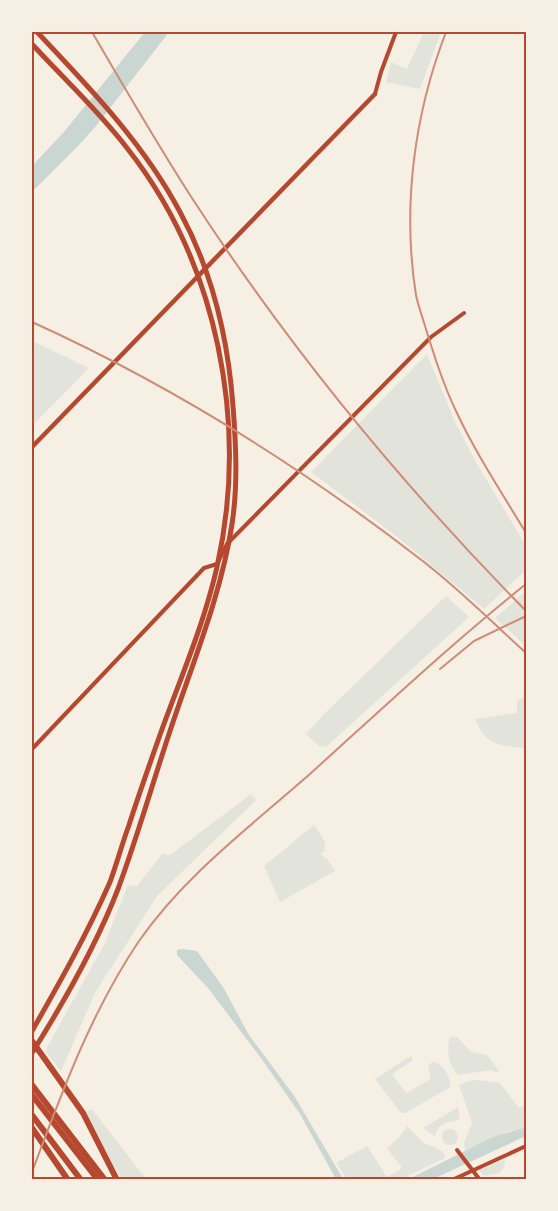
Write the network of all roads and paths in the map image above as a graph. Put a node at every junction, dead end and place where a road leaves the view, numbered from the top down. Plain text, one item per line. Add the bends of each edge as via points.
1 (37, 32) edge
2 (396, 32) edge
3 (32, 44) edge
4 (375, 94) joint
5 (205, 268) junction
6 (198, 275) junction
7 (464, 313) dead end
8 (32, 447) edge
9 (227, 544) junction
10 (217, 564) junction
11 (32, 749) edge
12 (33, 1029) edge
13 (32, 1041) edge
14 (32, 1053) edge
15 (32, 1086) edge
16 (32, 1095) edge
17 (32, 1115) edge
18 (32, 1128) edge
19 (526, 1146) edge
20 (457, 1150) dead end
21 (471, 1170) junction
22 (68, 1179) edge
23 (81, 1179) edge
24 (98, 1179) edge
25 (105, 1179) edge
26 (117, 1179) edge
27 (452, 1179) edge
28 (480, 1179) edge

1 - 5 main road via 134,141 179,210
2 - 4 street
3 - 6 main road via 128,148 178,230
4 - 5 street
5 - 6 street
5 - 9 main road via 223,325 232,383 236,479
6 - 8 street
6 - 10 main road via 224,377 228,465
7 - 9 street via 431,337
9 - 10 street
9 - 14 main road via 210,617 117,889 77,974
10 - 11 street via 204,568
10 - 12 main road via 196,639 111,879 69,968
13 - 26 main road via 83,1113
15 - 25 main road
16 - 24 main road
17 - 23 main road
18 - 22 main road
19 - 21 street
20 - 21 street
21 - 27 street
21 - 28 street

